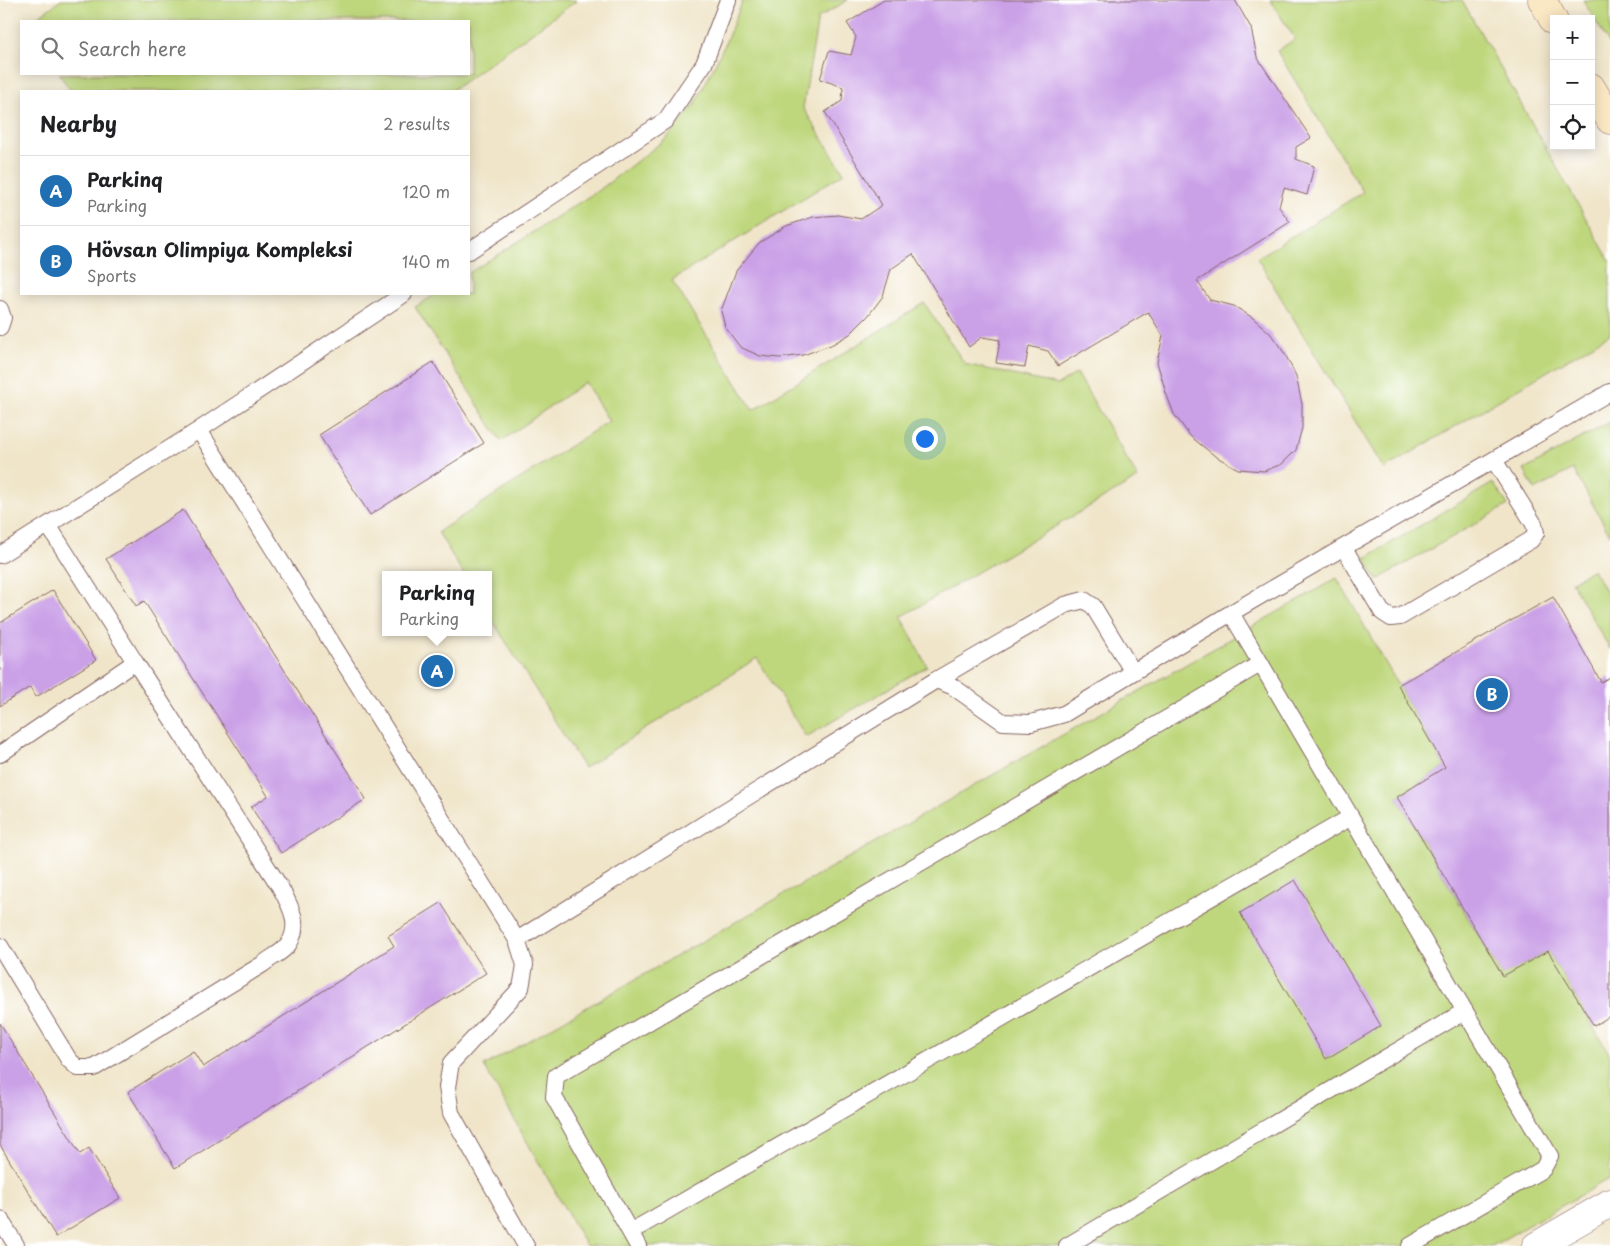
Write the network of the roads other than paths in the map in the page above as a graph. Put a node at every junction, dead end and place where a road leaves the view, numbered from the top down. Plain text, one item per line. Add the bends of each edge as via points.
1 (728, 0) edge
2 (1542, 0) edge
3 (1551, 15) edge
4 (1595, 94) edge
5 (1610, 120) edge
6 (470, 250) edge
7 (402, 295) edge
8 (0, 309) edge
9 (0, 328) edge
10 (1610, 392) edge
11 (199, 430) junction
12 (1494, 460) junction
13 (48, 525) junction
14 (1344, 548) junction
15 (0, 555) edge
16 (1231, 613) junction
17 (135, 662) junction
18 (1260, 664) junction
19 (1133, 672) junction
20 (936, 680) junction
21 (0, 754) edge
22 (1351, 816) junction
23 (517, 940) junction
24 (0, 946) edge
25 (1465, 1011) junction
26 (1610, 1203) edge
27 (0, 1219) edge
28 (634, 1239) edge
29 (1544, 1244) edge
30 (16, 1245) dead end
31 (526, 1246) edge
32 (1066, 1246) edge
33 (1410, 1246) edge

1 - 6 lane via 704,64 666,120
2 - 3 main road
4 - 5 main road
7 - 11 lane
8 - 9 lane via 3,318
10 - 12 lane
11 - 13 lane
11 - 23 lane
12 - 14 lane
12 - 14 lane via 1534,524 1536,533 1531,540 1400,617 1391,618 1382,612
13 - 15 lane
13 - 17 lane
14 - 16 lane
16 - 18 lane
16 - 19 lane
17 - 21 lane
17 - 24 lane via 292,908 295,927 288,945 263,964 94,1068 78,1068 69,1060
18 - 22 lane
18 - 28 lane via 556,1076 554,1097
19 - 20 lane via 1064,714 1031,723 1003,722 952,686
19 - 20 lane via 1093,606 1084,600 1064,605
20 - 23 lane
22 - 25 lane
22 - 28 lane
23 - 31 lane via 525,965 521,988 451,1063 447,1087 451,1113
25 - 32 lane
25 - 33 lane via 1550,1156 1543,1169
26 - 29 street
27 - 30 lane

